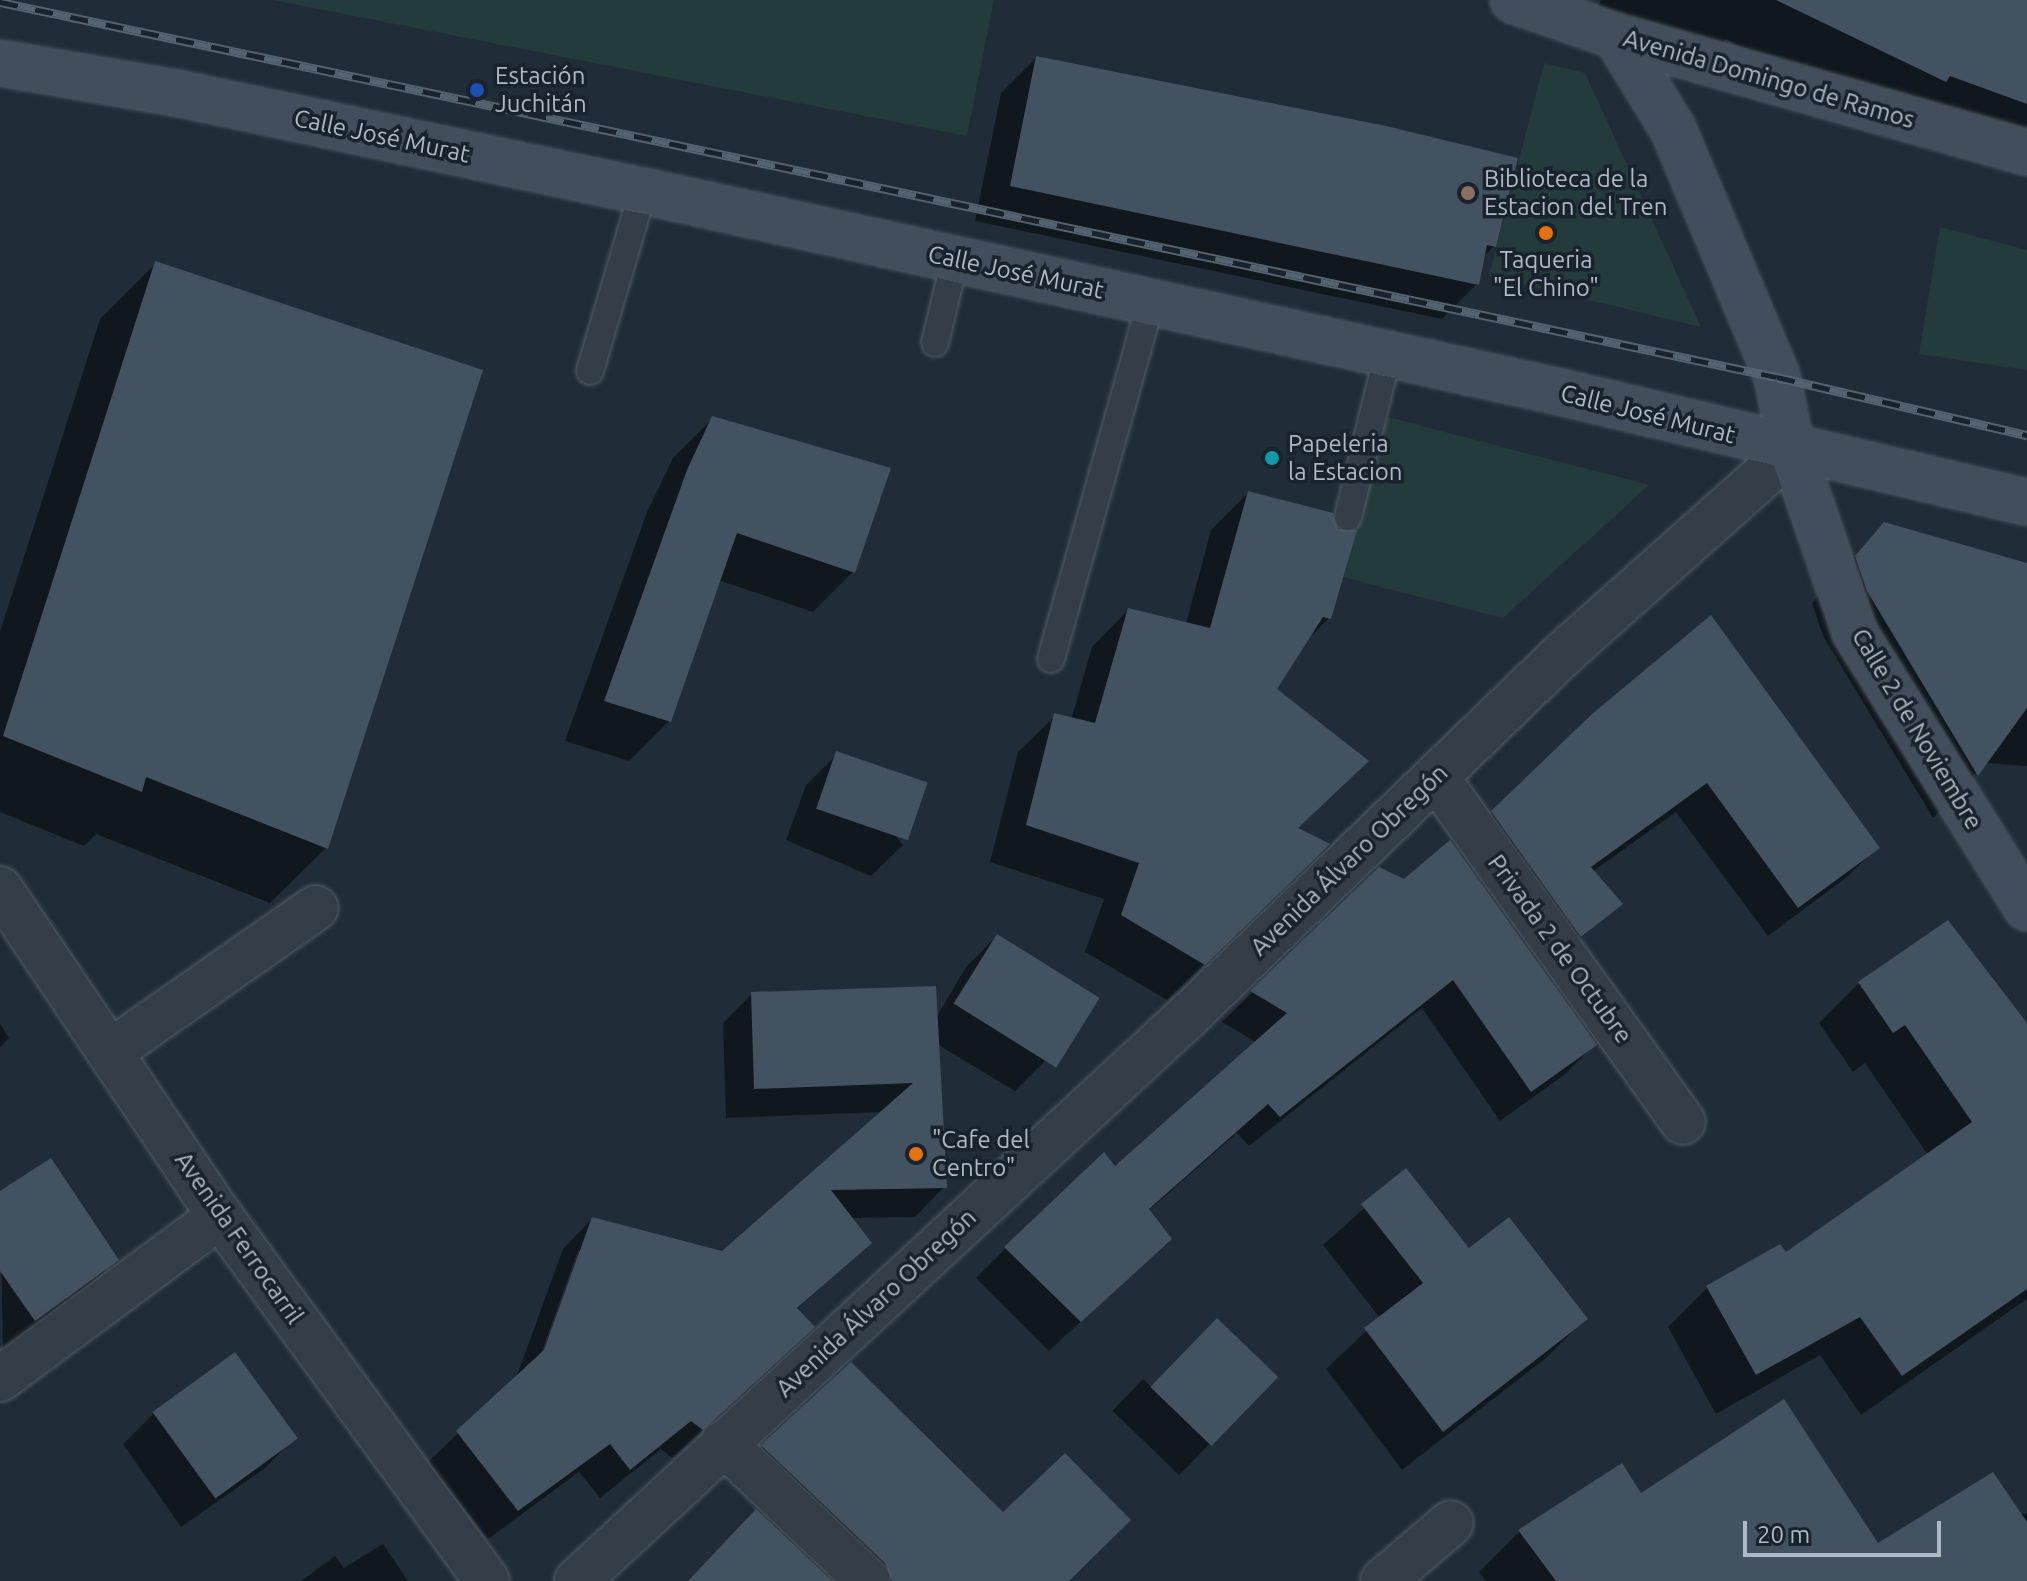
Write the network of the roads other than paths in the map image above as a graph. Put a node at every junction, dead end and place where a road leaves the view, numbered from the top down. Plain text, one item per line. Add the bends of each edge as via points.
1 (1513, 0) edge
2 (1616, 36) junction
3 (0, 63) edge
4 (2027, 152) edge
5 (643, 191) junction
6 (955, 259) junction
7 (1151, 301) junction
8 (935, 343) dead end
9 (1388, 354) junction
10 (590, 371) dead end
11 (1792, 450) junction
12 (2027, 502) edge
13 (1348, 517) dead end
14 (1051, 659) dead end
15 (1436, 777) junction
16 (0, 889) edge
17 (316, 908) dead end
18 (2027, 908) edge
19 (110, 1052) junction
20 (1683, 1122) dead end
21 (220, 1216) junction
22 (0, 1379) edge
23 (723, 1443) junction
24 (1451, 1523) dead end
25 (487, 1581) edge
26 (577, 1581) edge
27 (868, 1581) edge
28 (1383, 1581) edge

1 - 2 street, Avenida Domingo de Ramos
2 - 4 street, Avenida Domingo de Ramos
2 - 11 street via 1673,129 1747,302 1777,377
3 - 5 street, Calle José Murat via 181,94
5 - 6 street, Calle José Murat
5 - 10 lane
6 - 7 street, Calle José Murat
6 - 8 lane
7 - 9 street, Calle José Murat
7 - 14 lane
9 - 11 street, Calle José Murat
9 - 13 lane
11 - 12 street, Calle José Murat
11 - 15 street, Avenida Álvaro Obregón via 1563,654
11 - 18 street, Calle 2 de Noviembre via 1855,633
15 - 20 street, Privada 2 de Octubre
15 - 23 street, Avenida Álvaro Obregón via 1190,1014
16 - 19 street, Avenida Ferrocarril
17 - 19 street
19 - 21 street, Avenida Ferrocarril
21 - 22 street
21 - 25 street, Avenida Ferrocarril
23 - 26 street, Avenida Álvaro Obregón
23 - 27 street
24 - 28 street

